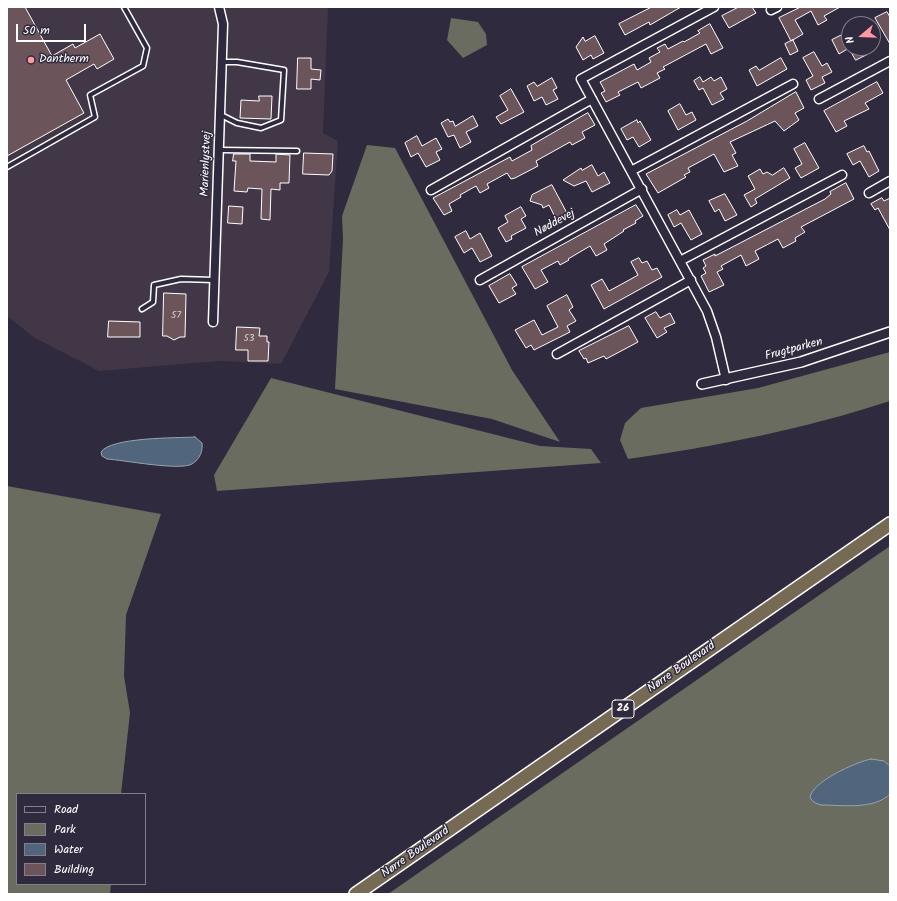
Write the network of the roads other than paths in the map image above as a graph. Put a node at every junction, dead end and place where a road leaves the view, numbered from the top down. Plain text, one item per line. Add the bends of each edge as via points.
1 (124, 7) edge
2 (219, 7) edge
3 (714, 7) edge
4 (702, 10) edge
5 (890, 61) edge
6 (222, 62) junction
7 (793, 84) dead end
8 (592, 99) junction
9 (819, 99) dead end
10 (221, 115) junction
11 (220, 150) junction
12 (297, 151) dead end
13 (7, 167) edge
14 (631, 171) junction
15 (842, 175) dead end
16 (890, 181) edge
17 (431, 190) dead end
18 (642, 190) junction
19 (869, 193) dead end
20 (680, 261) junction
21 (215, 280) junction
22 (480, 280) dead end
23 (691, 280) junction
24 (142, 309) dead end
25 (213, 322) dead end
26 (890, 332) edge
27 (557, 354) dead end
28 (726, 380) junction
29 (702, 384) dead end
30 (890, 524) edge
31 (356, 894) edge

1 - 13 lane via 147,48 143,66 90,95 95,117
2 - 6 street, Marienlystvej via 223,24
3 - 4 street
4 - 8 street via 581,79
5 - 9 street
6 - 10 street, Marienlystvej
6 - 10 lane via 284,70 281,120 261,128 236,123
7 - 14 street
8 - 14 street
8 - 17 street
10 - 11 street, Marienlystvej
11 - 12 lane
11 - 21 street, Marienlystvej
14 - 18 street
15 - 20 street
16 - 19 street
18 - 20 street
18 - 22 street, Nøddevej
20 - 23 street
21 - 24 lane via 181,279 154,286 153,302
21 - 25 street, Marienlystvej
23 - 27 street
23 - 28 street via 711,324
26 - 28 street, Frugtparken via 801,362
28 - 29 street, Frugtparken
30 - 31 highway, Nørre Boulevard / 26

